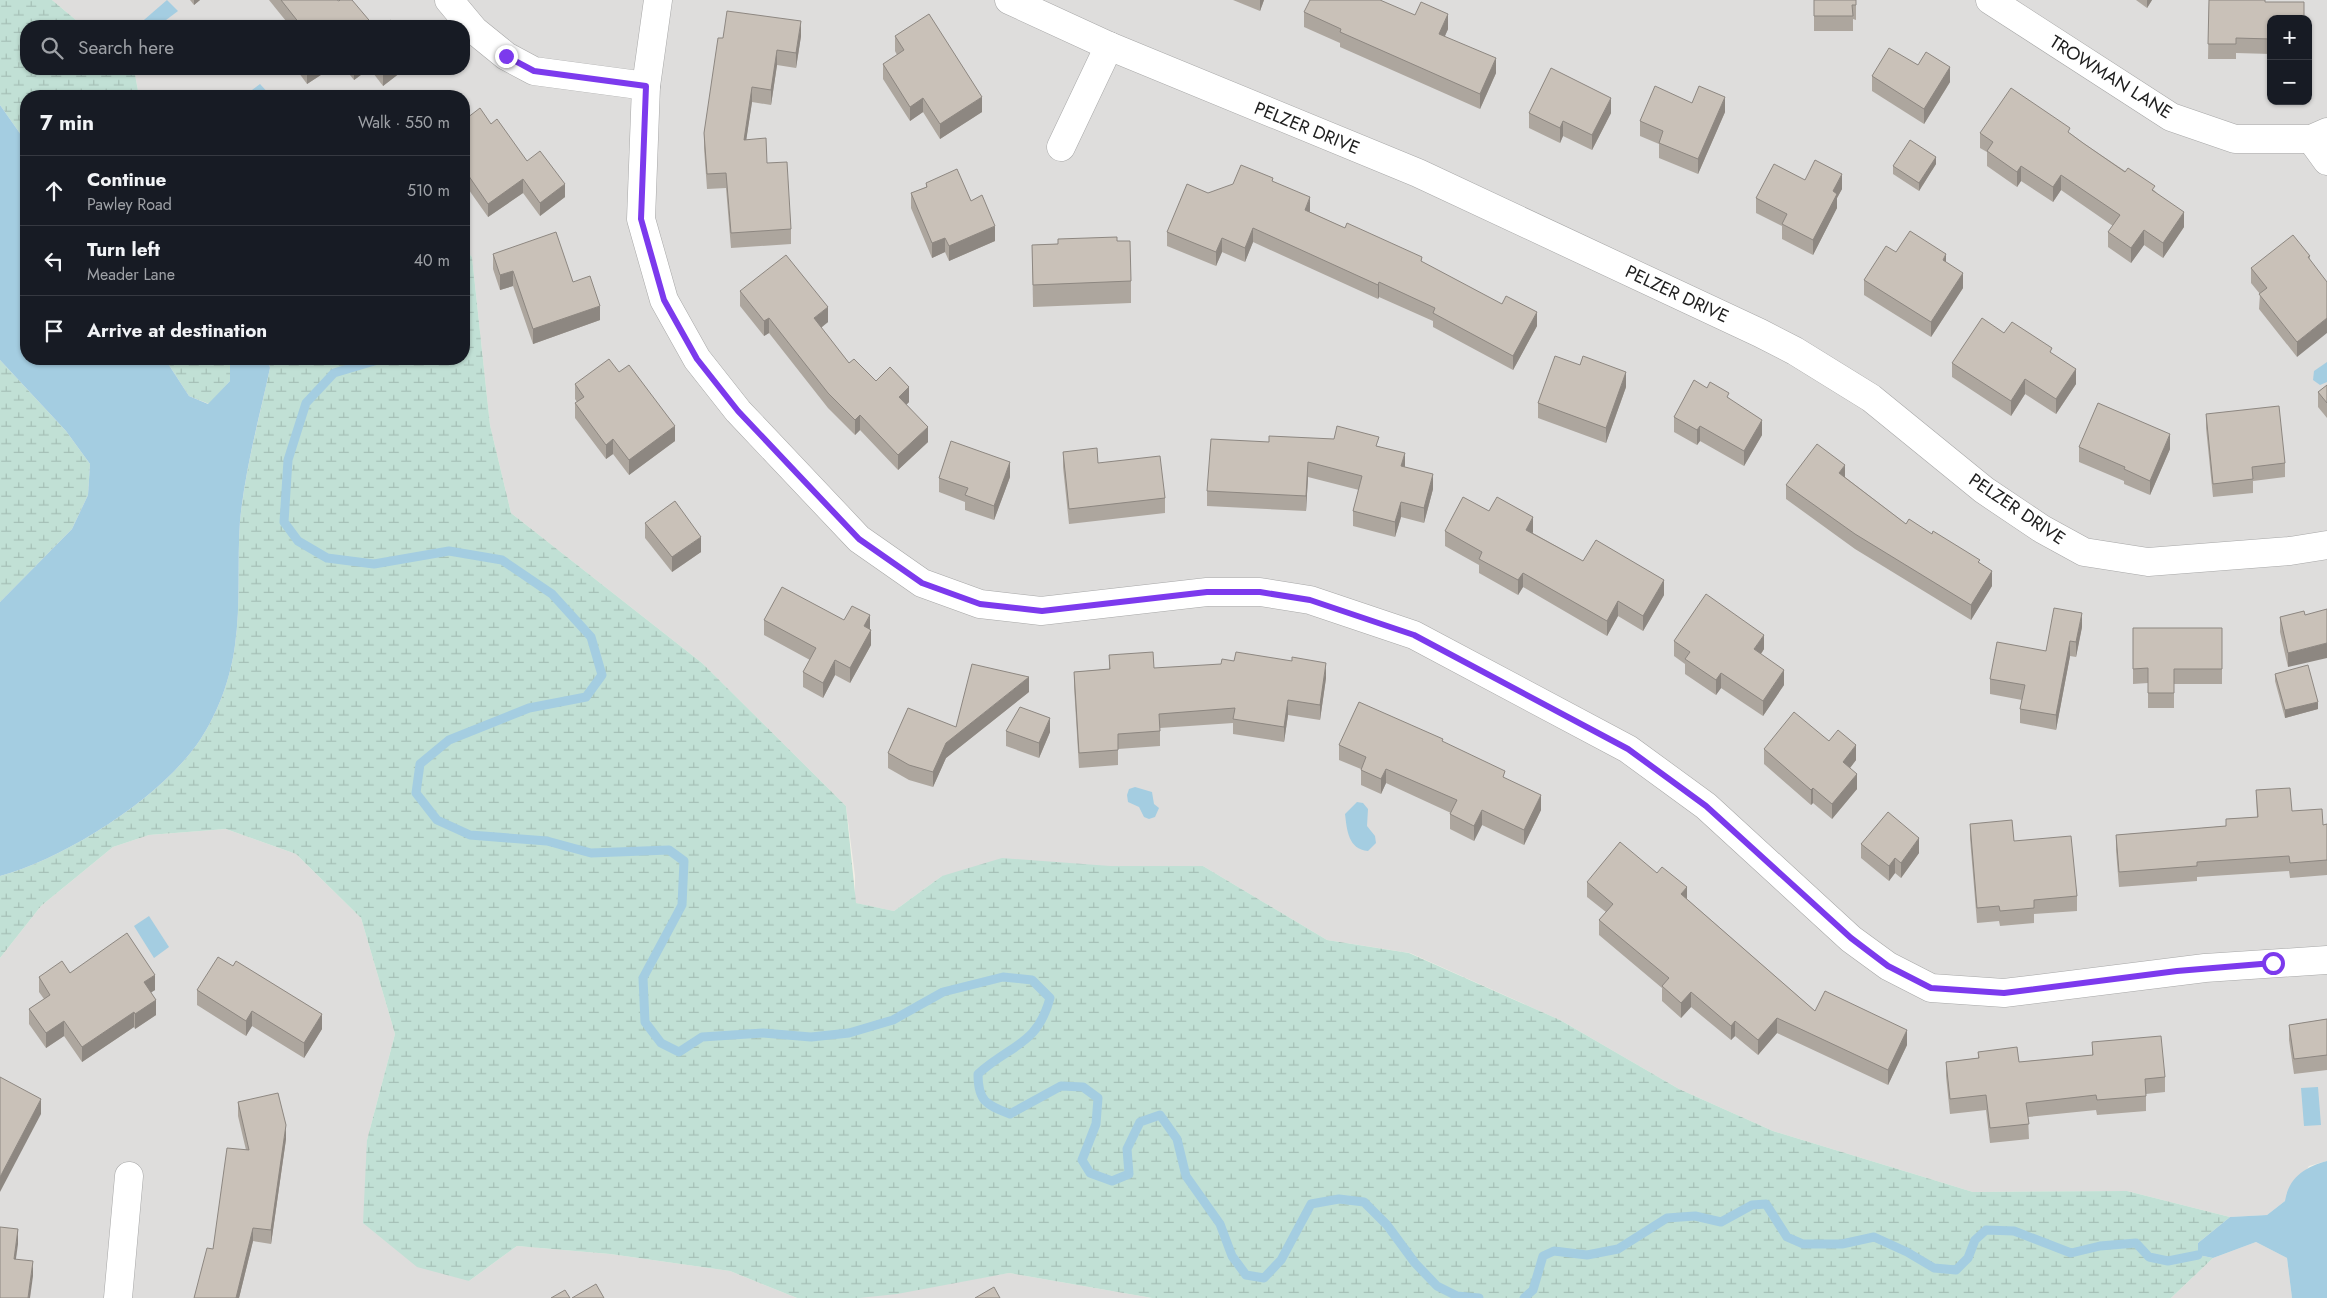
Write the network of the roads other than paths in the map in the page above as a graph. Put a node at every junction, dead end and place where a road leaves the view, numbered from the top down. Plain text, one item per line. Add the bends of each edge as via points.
1 (449, 0) edge
2 (658, 0) edge
3 (1009, 0) edge
4 (1990, 0) edge
5 (466, 20) edge
6 (470, 25) edge
7 (1109, 46) junction
8 (646, 86) junction
9 (2319, 136) edge
10 (1061, 147) dead end
11 (2327, 161) edge
12 (2327, 546) edge
13 (2327, 960) edge
14 (129, 1176) dead end
15 (118, 1298) edge

1 - 5 street
2 - 8 street
3 - 7 street, PELZER DRIVE
4 - 9 street, TROWMAN LANE via 2171,117 2235,139
6 - 8 street via 499,51 534,71
7 - 10 street
7 - 12 street, PELZER DRIVE via 1418,173 1795,351 1871,398 1984,490 2084,552 2148,562
8 - 13 street via 641,219 664,300 697,359 738,411 859,539 922,583 980,604 1042,611 1207,592 1260,592 1310,600 1414,635 1628,749 1706,806 1851,938 1888,966 1931,988 2004,993 2205,968
9 - 11 street
14 - 15 street

